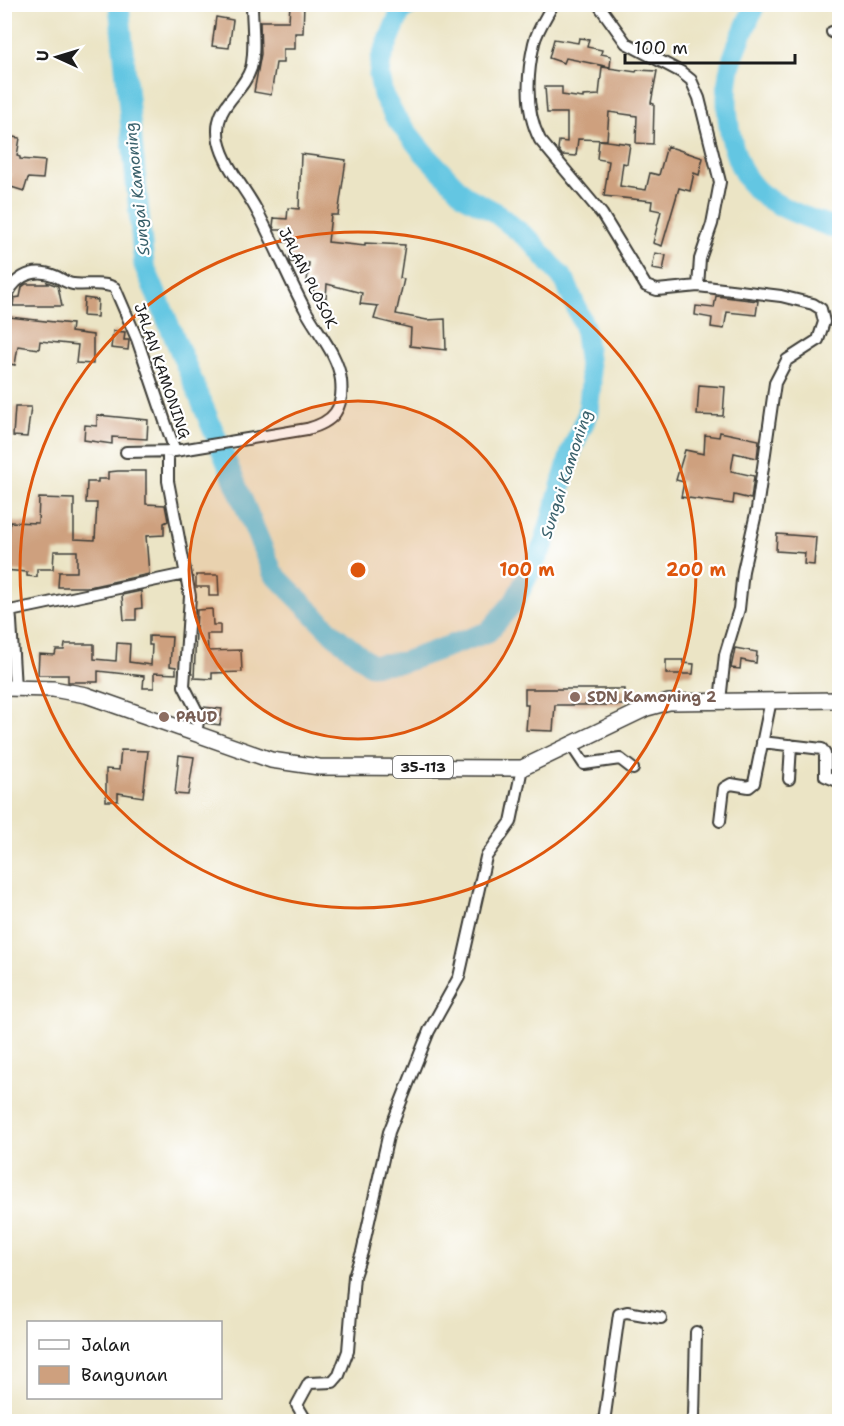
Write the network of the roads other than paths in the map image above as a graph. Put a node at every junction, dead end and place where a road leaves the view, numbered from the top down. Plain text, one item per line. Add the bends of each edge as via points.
1 (252, 4) edge
2 (553, 4) edge
3 (598, 4) edge
4 (698, 286) junction
5 (4, 303) edge
6 (171, 451) junction
7 (126, 452) dead end
8 (185, 574) junction
9 (7, 612) edge
10 (10, 688) edge
11 (771, 700) junction
12 (840, 700) edge
13 (720, 701) junction
14 (196, 734) junction
15 (762, 742) junction
16 (570, 743) junction
17 (791, 745) junction
18 (522, 768) junction
19 (633, 769) dead end
20 (789, 778) dead end
21 (840, 783) edge
22 (720, 821) dead end
23 (661, 1318) dead end
24 (696, 1332) dead end
25 (307, 1422) edge
26 (603, 1422) edge
27 (691, 1422) edge

1 - 6 street, JALAN PLOSOK via 252,62 247,77 221,115 219,142 334,357 342,388 337,411 326,424
2 - 4 street via 534,42 529,99 533,127 602,214 646,286 657,290
3 - 4 street via 626,43 681,72 691,80 699,98 720,182 700,259
4 - 13 street via 813,304 821,309 824,322 818,340 787,360 775,383 739,609 724,655
5 - 6 street, JALAN KAMONING via 17,279 29,274 48,274 76,285 115,288 137,339
6 - 7 street, JALAN PLOSOK
6 - 8 street via 168,481
8 - 9 street
8 - 14 street via 190,604 184,686 199,715
9 - 10 street
10 - 14 main road, 35-113 via 86,695
11 - 12 main road, 35-113
11 - 13 main road, 35-113
11 - 15 street
13 - 16 main road, 35-113 via 669,702 647,708
14 - 18 main road, 35-113 via 301,766
15 - 17 street
15 - 22 street via 754,783 749,787 731,784 724,788
16 - 18 main road, 35-113
16 - 19 street via 588,766 620,759
17 - 20 street
17 - 21 street via 822,749 825,776
18 - 25 street via 511,822 486,857 459,977 429,1031 389,1132 354,1276 351,1332 343,1366 333,1382 309,1383 297,1405
23 - 26 street via 619,1314
24 - 27 street

